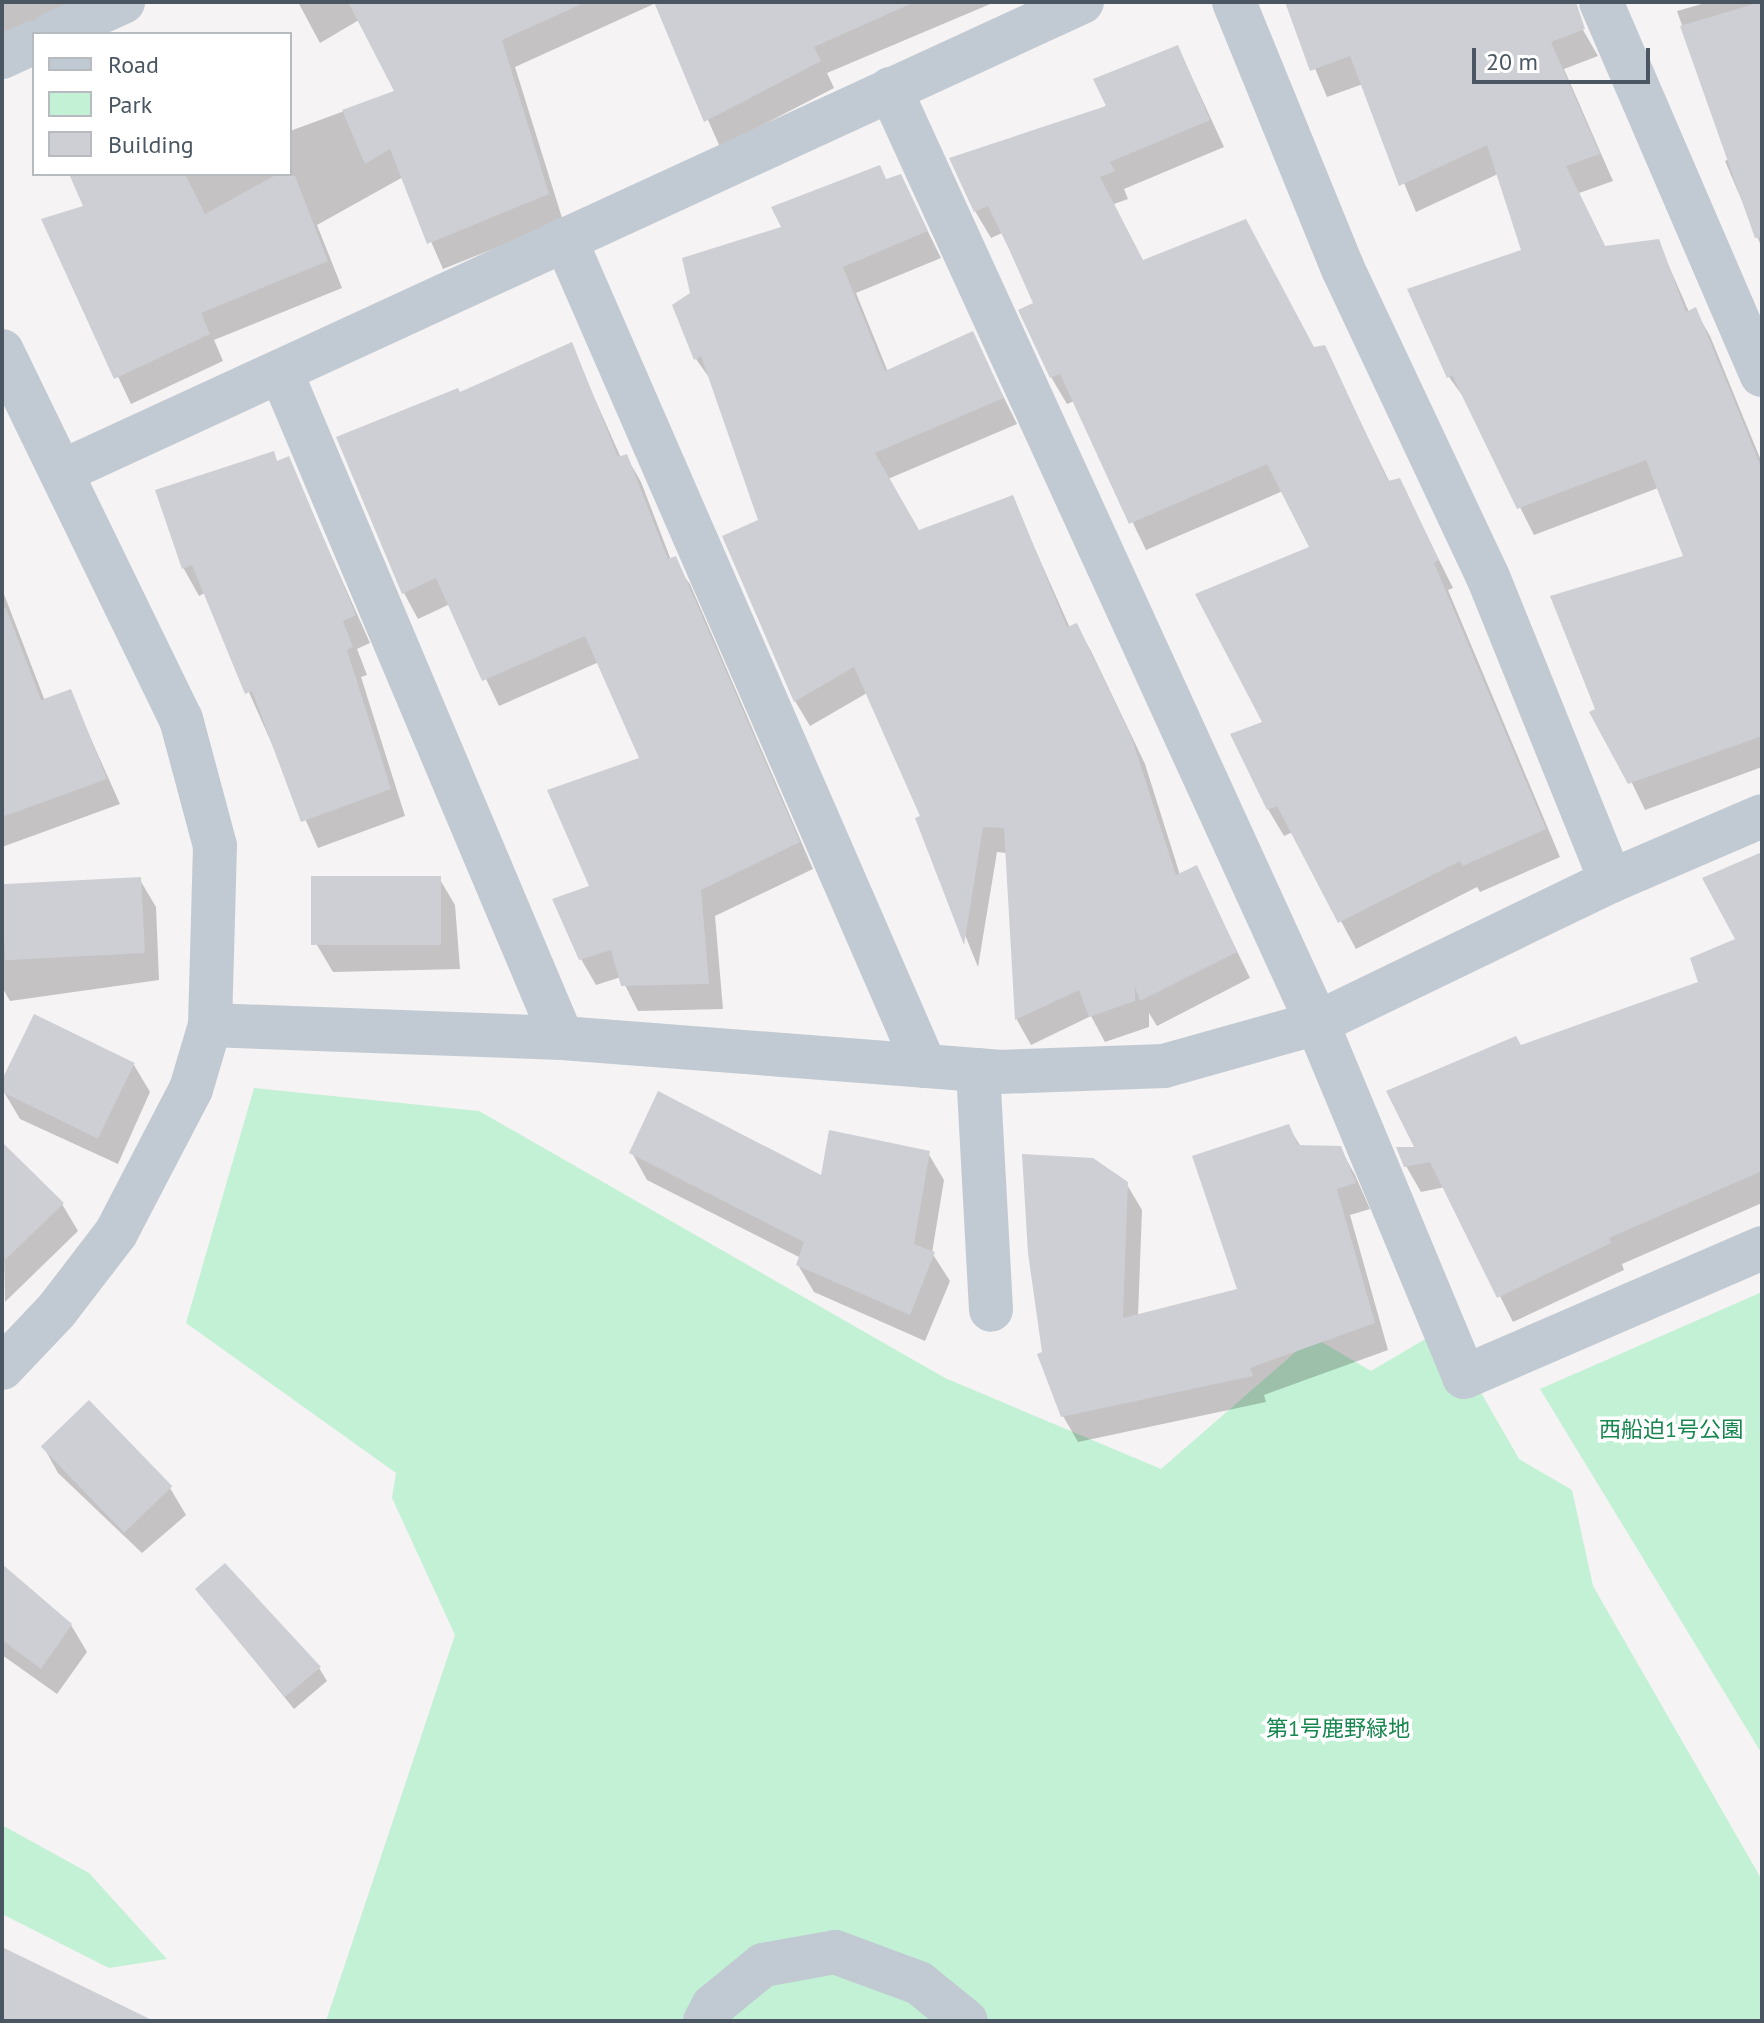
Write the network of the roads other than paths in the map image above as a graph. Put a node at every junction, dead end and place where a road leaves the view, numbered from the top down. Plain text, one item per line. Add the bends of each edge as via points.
1 (123, 2) edge
2 (1082, 2) edge
3 (1234, 2) edge
4 (1601, 2) edge
5 (56, 32) edge
6 (32, 43) edge
7 (2, 57) edge
8 (890, 89) junction
9 (565, 239) junction
10 (2, 351) edge
11 (281, 372) junction
12 (1762, 375) edge
13 (61, 472) junction
14 (1762, 816) edge
15 (1611, 881) junction
16 (1317, 1023) junction
17 (210, 1025) junction
18 (562, 1038) junction
19 (925, 1066) junction
20 (978, 1070) junction
21 (1762, 1248) edge
22 (991, 1310) dead end
23 (2, 1368) edge
24 (705, 2021) edge
25 (966, 2021) edge

1 - 5 street
2 - 8 street
3 - 15 street via 1343,269 1488,577
4 - 12 street
6 - 7 street
8 - 9 street
8 - 16 street
9 - 11 street
9 - 19 street
10 - 13 street
11 - 13 street
11 - 18 street
13 - 17 street via 181,719 200,783 215,846
14 - 15 street
15 - 16 street
16 - 20 street via 1164,1066
16 - 21 street via 1464,1377
17 - 18 street
17 - 23 street via 191,1089 116,1233 57,1310
18 - 19 street
19 - 20 street
20 - 22 street
24 - 25 street via 713,2006 763,1965 835,1952 919,1983

